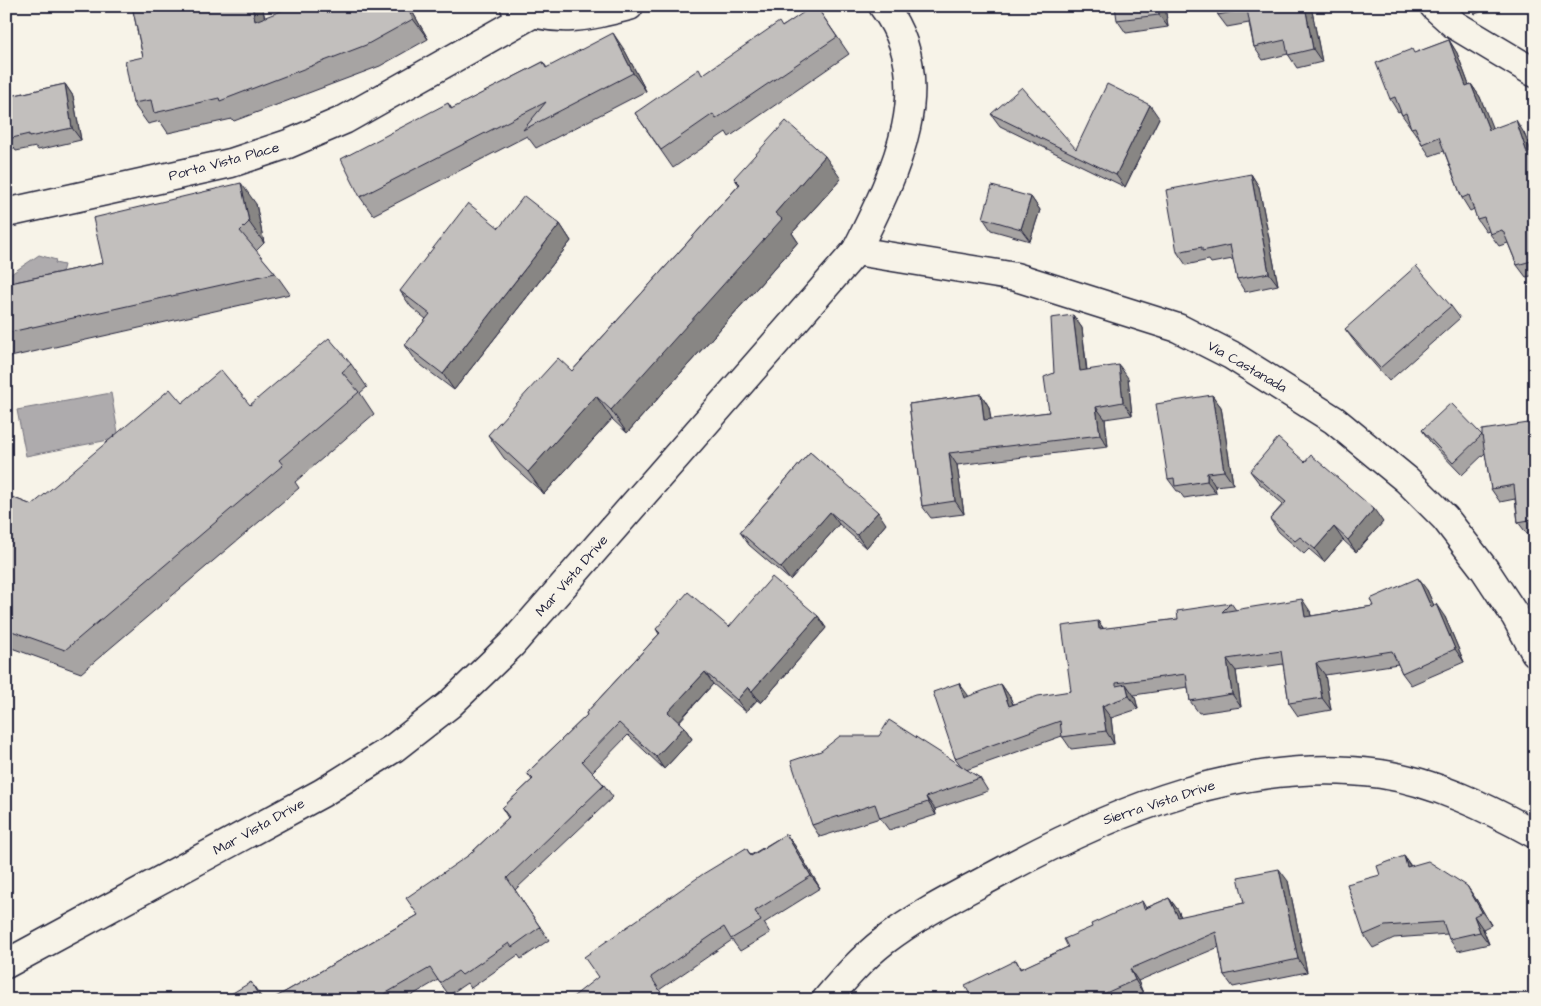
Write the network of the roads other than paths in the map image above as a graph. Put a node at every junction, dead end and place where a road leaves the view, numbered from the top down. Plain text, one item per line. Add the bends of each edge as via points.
1 (630, 6) edge
2 (883, 6) edge
3 (1434, 6) edge
4 (523, 10) edge
5 (1535, 73) edge
6 (6, 213) edge
7 (856, 251) junction
8 (1535, 652) edge
9 (1535, 834) edge
10 (6, 964) edge
11 (826, 1000) edge

1 - 4 street via 596,15 557,19
2 - 7 street, Mar Vista Drive via 902,41 911,72 910,112 902,148
3 - 5 street via 1455,25
4 - 6 street, Porta Vista Place via 344,120 288,144 231,163
7 - 8 street, Via Castanada via 1016,277 1178,328 1231,355 1334,420 1407,480 1445,518 1486,570
7 - 10 street, Mar Vista Drive via 512,644 449,705 394,748 322,793
9 - 11 street, Sierra Vista Drive via 1455,796 1413,780 1380,774 1305,771 1200,787 1100,822 966,891 884,941 851,970

